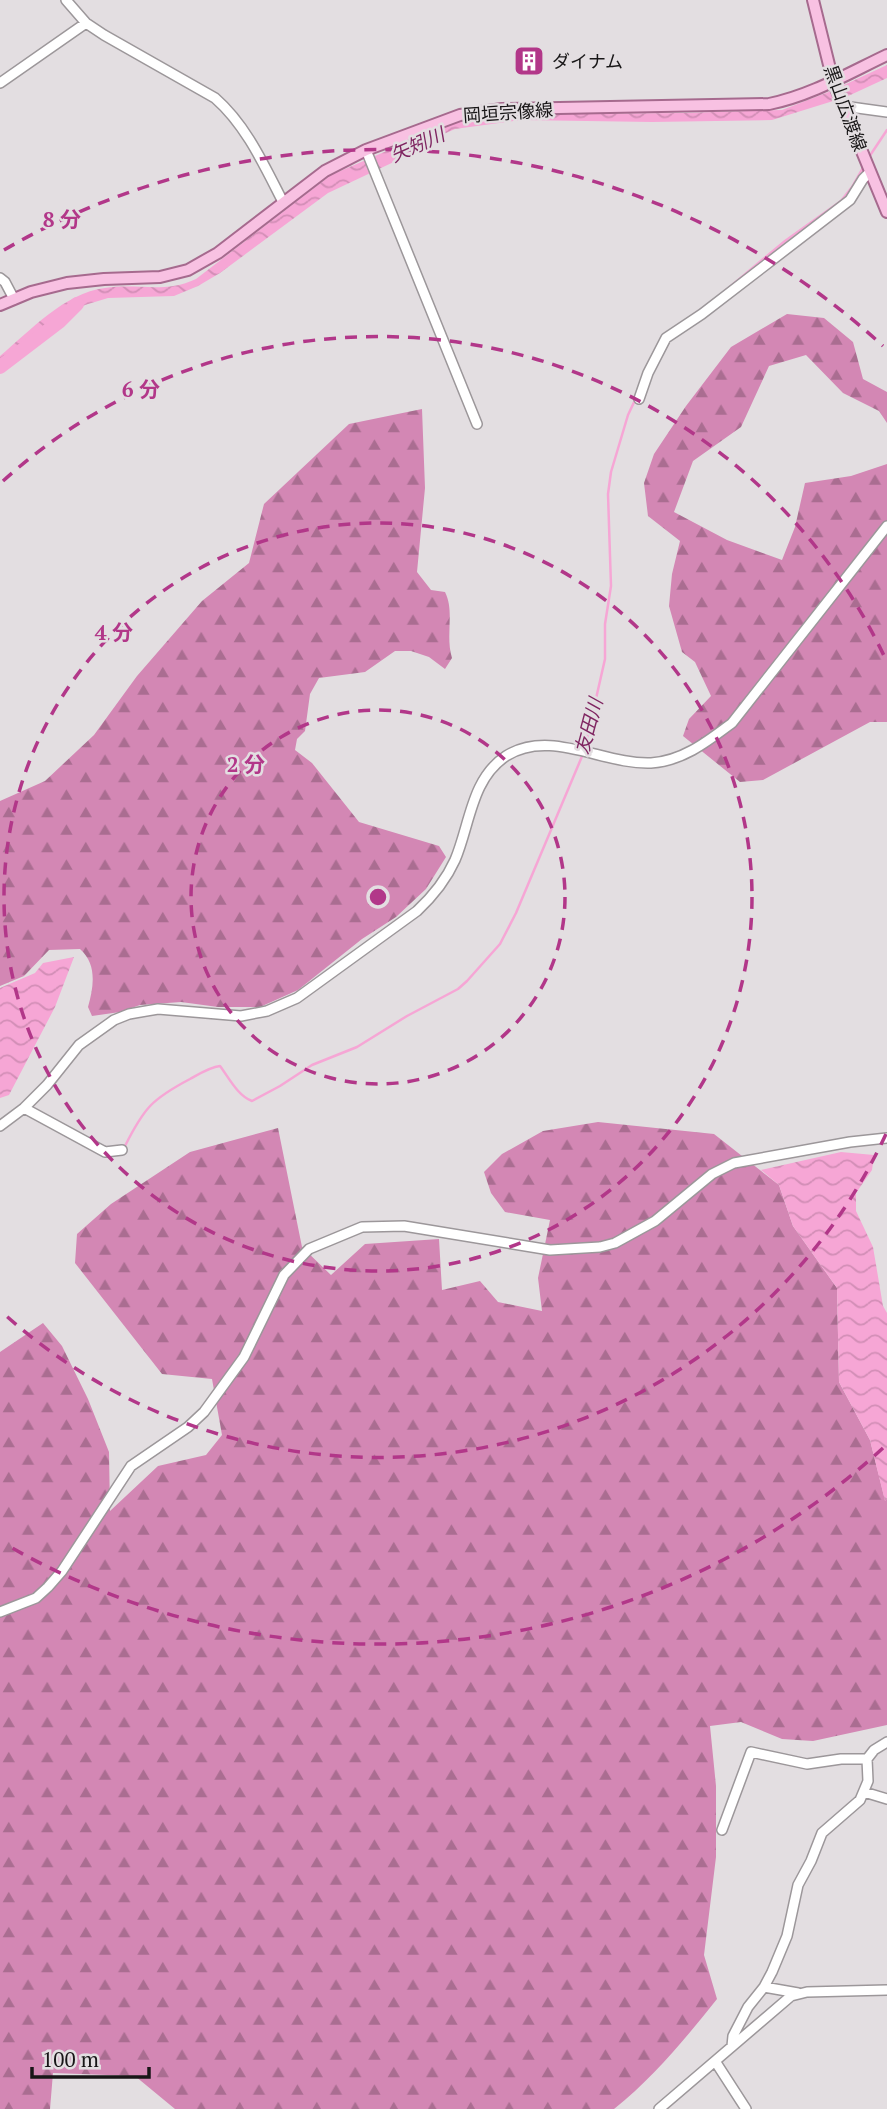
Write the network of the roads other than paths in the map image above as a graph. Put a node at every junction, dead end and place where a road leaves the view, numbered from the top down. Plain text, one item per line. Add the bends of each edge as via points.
1 (66, 0) edge
2 (814, 0) edge
3 (86, 23) junction
4 (887, 54) edge
5 (833, 81) junction
6 (0, 83) edge
7 (843, 106) junction
8 (887, 112) edge
9 (366, 150) junction
10 (870, 172) junction
11 (283, 202) junction
12 (887, 212) edge
13 (0, 278) edge
14 (14, 299) junction
15 (0, 305) edge
16 (639, 399) dead end
17 (477, 424) dead end
18 (887, 526) edge
19 (24, 1108) junction
20 (0, 1126) edge
21 (887, 1138) edge
22 (122, 1150) dead end
23 (0, 1612) edge
24 (887, 1742) edge
25 (867, 1759) junction
26 (864, 1791) junction
27 (887, 1799) edge
28 (722, 1830) dead end
29 (764, 1987) junction
30 (882, 1990) edge
31 (798, 1993) junction
32 (732, 2046) junction
33 (715, 2061) junction
34 (659, 2109) edge
35 (746, 2109) edge

1 - 3 street
2 - 5 main road, 黒山広渡線
3 - 6 street
3 - 11 street via 215,98 252,145
4 - 5 main road, 岡垣宗像線
5 - 7 main road, 黒山広渡線
5 - 9 main road, 岡垣宗像線 via 769,104 473,112
7 - 8 street
7 - 10 main road, 黒山広渡線
9 - 11 main road, 岡垣宗像線 via 325,171
9 - 17 street
10 - 12 main road, 黒山広渡線
10 - 16 street via 850,200 666,338
11 - 14 main road, 岡垣宗像線 via 211,258 180,273 67,283
13 - 14 street
14 - 15 main road, 岡垣宗像線
18 - 19 street via 732,723 703,746 653,763 619,761 556,745 508,755 486,775 455,860 433,897 417,911 297,998 267,1011 241,1016 158,1009 114,1020 79,1045
19 - 20 street
19 - 22 street via 105,1152
21 - 23 street via 734,1163 712,1174 655,1221 600,1247 550,1250 404,1226 362,1227 309,1249 284,1275 244,1357 204,1412 131,1466 48,1587 36,1598
24 - 25 street
25 - 26 street
25 - 28 street via 807,1764 751,1752
26 - 27 street
26 - 29 street via 860,1800 822,1833 798,1885 787,1936
29 - 31 street
29 - 32 street via 748,2007
30 - 31 street
31 - 32 street
32 - 33 street
33 - 34 street
33 - 35 street

